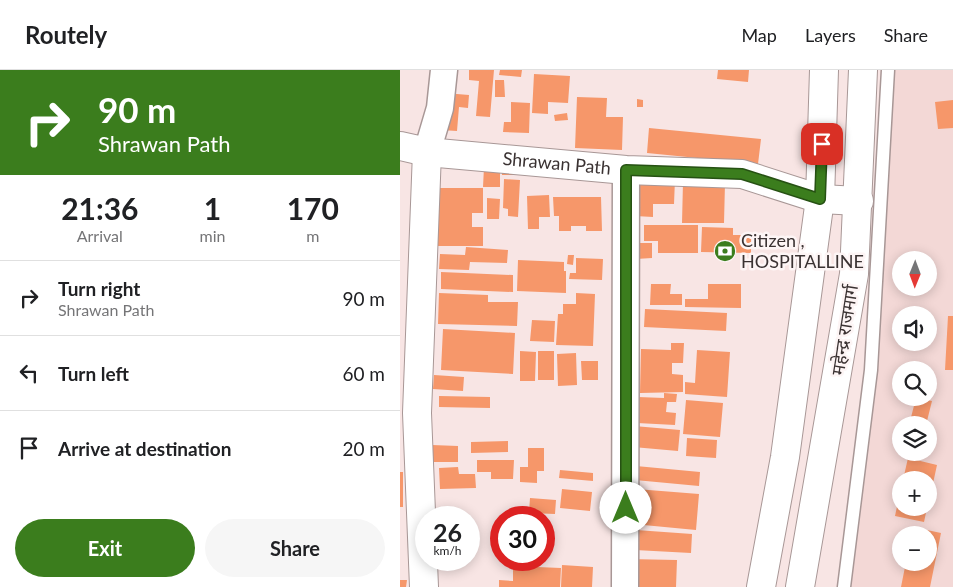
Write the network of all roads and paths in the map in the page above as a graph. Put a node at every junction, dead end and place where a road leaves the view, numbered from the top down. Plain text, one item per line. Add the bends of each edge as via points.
1 (444, 70) edge
2 (824, 70) edge
3 (863, 70) edge
4 (888, 70) edge
5 (400, 146) edge
6 (427, 152) junction
7 (626, 170) junction
8 (820, 199) junction
9 (859, 201) junction
10 (424, 587) edge
11 (626, 587) edge
12 (761, 587) edge
13 (800, 587) edge
14 (844, 587) edge

1 - 6 street via 440,108
2 - 8 main road
3 - 9 main road, महेन्द्र राजमार्ग
4 - 14 lane via 871,370
5 - 6 main road, Shrawan Path
6 - 7 main road, Shrawan Path
6 - 10 main road via 417,414
7 - 8 main road, Shrawan Path via 742,174
7 - 11 street
8 - 9 main road, Shrawan Path
8 - 12 main road via 785,457
9 - 13 main road, महेन्द्र राजमार्ग via 854,274

